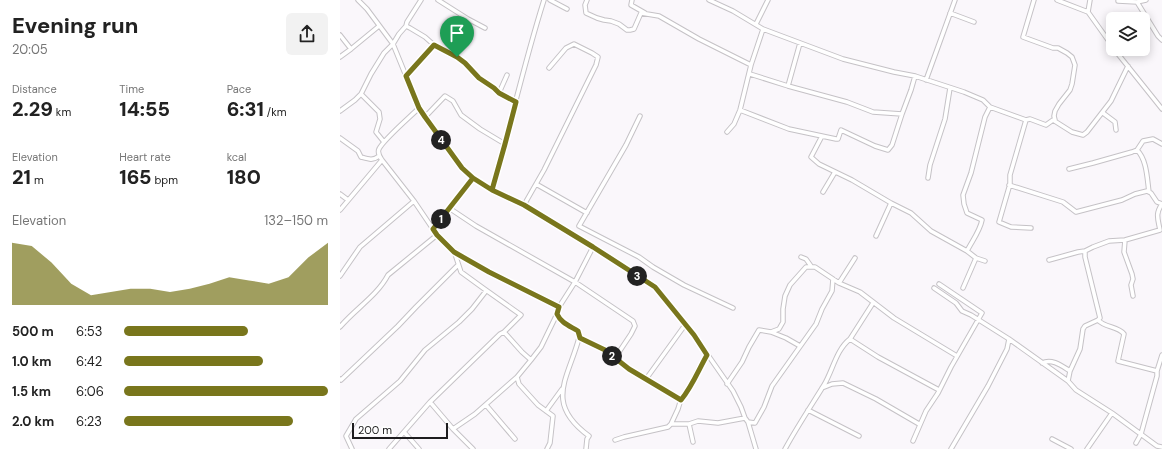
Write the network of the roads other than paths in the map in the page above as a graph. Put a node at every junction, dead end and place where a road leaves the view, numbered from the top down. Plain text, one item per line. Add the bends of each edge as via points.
1 (358, 0) edge
2 (421, 0) edge
3 (438, 0) edge
4 (544, 0) edge
5 (550, 0) edge
6 (587, 0) edge
7 (632, 0) edge
8 (709, 0) edge
9 (768, 0) edge
10 (955, 0) edge
11 (1034, 0) edge
12 (1057, 0) edge
13 (1090, 0) edge
14 (1146, 0) edge
15 (1118, 1) edge
16 (1137, 2) junction
17 (567, 9) dead end
18 (950, 12) junction
19 (1088, 12) junction
20 (645, 13) junction
21 (974, 22) dead end
22 (756, 24) junction
23 (379, 26) junction
24 (406, 26) junction
25 (485, 28) dead end
26 (763, 29) junction
27 (340, 35) edge
28 (1106, 37) edge
29 (1162, 40) edge
30 (800, 43) junction
31 (393, 44) junction
32 (434, 45) junction
33 (351, 50) junction
34 (1120, 56) edge
35 (340, 57) edge
36 (752, 65) junction
37 (1128, 66) junction
38 (549, 68) dead end
39 (507, 74) dead end
40 (750, 74) junction
41 (406, 76) junction
42 (915, 76) junction
43 (926, 80) junction
44 (788, 86) junction
45 (950, 88) junction
46 (499, 93) junction
47 (361, 94) junction
48 (516, 102) junction
49 (990, 107) junction
50 (419, 108) junction
51 (1162, 109) edge
52 (340, 110) edge
53 (740, 110) junction
54 (1103, 113) junction
55 (902, 114) junction
56 (640, 116) dead end
57 (425, 117) junction
58 (1026, 120) junction
59 (1055, 120) junction
60 (1116, 130) dead end
61 (726, 132) dead end
62 (822, 136) junction
63 (340, 138) edge
64 (384, 142) junction
65 (505, 144) junction
66 (1162, 144) edge
67 (1137, 150) junction
68 (379, 156) junction
69 (382, 160) junction
70 (1069, 169) dead end
71 (835, 172) junction
72 (473, 178) junction
73 (928, 178) dead end
74 (536, 184) junction
75 (1009, 185) junction
76 (492, 190) junction
77 (823, 192) dead end
78 (1149, 192) junction
79 (340, 194) edge
80 (348, 200) junction
81 (414, 201) junction
82 (891, 203) junction
83 (1162, 204) edge
84 (524, 205) junction
85 (449, 208) junction
86 (340, 210) edge
87 (587, 212) junction
88 (1031, 228) dead end
89 (433, 229) junction
90 (1160, 230) junction
91 (437, 235) junction
92 (1162, 235) edge
93 (876, 236) dead end
94 (1125, 240) junction
95 (593, 247) junction
96 (967, 251) junction
97 (1085, 251) junction
98 (454, 252) junction
99 (801, 256) dead end
100 (855, 258) dead end
101 (976, 258) junction
102 (1049, 260) dead end
103 (985, 261) dead end
104 (458, 265) junction
105 (811, 266) junction
106 (340, 276) edge
107 (833, 279) junction
108 (575, 282) junction
109 (839, 283) junction
110 (939, 284) dead end
111 (934, 288) dead end
112 (963, 288) dead end
113 (486, 291) junction
114 (1133, 296) dead end
115 (873, 303) junction
116 (559, 307) junction
117 (733, 308) dead end
118 (557, 314) junction
119 (978, 320) junction
120 (1098, 320) junction
121 (685, 325) junction
122 (340, 327) edge
123 (504, 332) junction
124 (771, 332) junction
125 (580, 338) junction
126 (850, 339) junction
127 (1009, 339) junction
128 (800, 346) junction
129 (707, 355) junction
130 (958, 356) junction
131 (1162, 356) edge
132 (614, 358) junction
133 (531, 360) junction
134 (1042, 363) junction
135 (1157, 371) junction
136 (1070, 372) junction
137 (518, 377) junction
138 (340, 379) edge
139 (646, 379) junction
140 (514, 381) junction
141 (1068, 381) junction
142 (519, 384) junction
143 (727, 384) junction
144 (821, 388) junction
145 (562, 390) junction
146 (939, 390) junction
147 (681, 400) junction
148 (430, 402) junction
149 (486, 405) junction
150 (808, 410) junction
151 (546, 411) junction
152 (1112, 413) junction
153 (745, 418) junction
154 (748, 422) junction
155 (671, 424) junction
156 (689, 424) junction
157 (920, 424) junction
158 (453, 429) junction
159 (404, 432) junction
160 (1141, 434) junction
161 (859, 436) dead end
162 (515, 439) dead end
163 (1052, 439) dead end
164 (615, 440) dead end
165 (913, 441) dead end
166 (693, 442) dead end
167 (1136, 443) dead end
168 (1162, 447) edge
169 (352, 449) edge
170 (389, 449) edge
171 (419, 449) edge
172 (473, 449) edge
173 (548, 449) edge
174 (586, 449) edge
175 (756, 449) edge
176 (785, 449) edge
177 (951, 449) edge
178 (1071, 449) edge
179 (1088, 449) edge

1 - 23 street
2 - 24 street
3 - 25 street
4 - 48 street
5 - 17 street
6 - 20 street via 586,13 619,24 627,30 634,29 640,14
7 - 20 street via 631,5
8 - 22 street
9 - 22 street
10 - 18 street
11 - 59 street via 1023,37 1067,52 1075,65 1070,90 1055,111
12 - 19 street
13 - 19 street
14 - 16 street
15 - 16 street
16 - 29 street
18 - 21 street
18 - 43 street
19 - 28 street
20 - 36 street via 659,16
22 - 26 street
23 - 31 street
23 - 33 street
24 - 31 street
24 - 32 street
26 - 30 street
26 - 36 street
27 - 33 street
30 - 42 street via 844,59
30 - 44 street
31 - 41 street
31 - 47 street via 384,53
32 - 41 street
32 - 46 street via 457,57
33 - 35 street
34 - 37 street
36 - 40 street
37 - 51 street
37 - 54 street
38 - 74 street via 566,48 574,44 598,57
39 - 46 street
40 - 44 street
40 - 53 street
41 - 50 street
42 - 43 street
42 - 55 street
43 - 45 street
44 - 55 street via 873,112
45 - 49 street via 983,100
45 - 73 street via 945,119
46 - 48 street
47 - 52 street
47 - 64 street via 379,112 380,119 376,132
48 - 65 street
49 - 58 street
49 - 96 street via 984,117 964,195 967,213 982,220
50 - 57 street
50 - 64 street
53 - 61 street via 734,124
53 - 62 street via 789,129
54 - 59 street via 1083,135 1063,128
54 - 60 street via 1114,122
55 - 62 street via 888,150 841,130 838,139
56 - 87 street
57 - 65 street via 445,96 453,101 461,115
57 - 72 street via 462,168
58 - 59 street via 1046,125
58 - 75 street
62 - 71 street via 811,157
63 - 68 street via 358,151 361,157 372,160
64 - 68 street via 379,150
65 - 76 street
66 - 67 street via 1152,139 1143,142
67 - 70 street
67 - 78 street via 1147,173
68 - 69 street
69 - 80 street
69 - 81 street
71 - 77 street
71 - 82 street
72 - 76 street
72 - 85 street
74 - 84 street
74 - 87 street
75 - 78 street via 1063,202 1076,212
75 - 88 street via 999,222 1011,227
76 - 84 street
78 - 83 street
79 - 80 street
80 - 86 street
81 - 89 street
81 - 106 street via 360,246
82 - 93 street
82 - 96 street via 911,213 931,231
83 - 90 street via 1157,215
84 - 95 street
85 - 89 street
85 - 108 street
87 - 117 street via 579,226 640,257 684,285
89 - 91 street
90 - 92 street
90 - 94 street
91 - 98 street
91 - 122 street via 388,276
94 - 97 street via 1110,241
94 - 114 street via 1124,252 1132,274
95 - 108 street
95 - 121 street via 655,287
96 - 101 street
97 - 102 street
97 - 120 street via 1100,318
98 - 104 street
98 - 116 street
99 - 105 street
100 - 109 street
101 - 103 street
101 - 112 street
104 - 113 street via 461,272
104 - 138 street via 398,326
105 - 107 street
105 - 124 street via 806,267 790,285 785,296 783,322 779,329
107 - 109 street
107 - 128 street via 832,291 816,324
108 - 116 street
108 - 132 street via 633,321 635,326 631,334
109 - 115 street via 860,292
110 - 119 street via 982,313
111 - 119 street via 956,303 962,311
113 - 123 street via 521,315
113 - 169 street via 459,322 425,350 400,381 356,419 346,436
115 - 126 street
115 - 130 street
116 - 118 street
118 - 125 street via 562,322 578,331
118 - 133 street via 541,347
119 - 127 street
119 - 130 street
120 - 135 street via 1101,324 1120,330 1124,334 1118,361
120 - 136 street via 1083,329 1080,349
121 - 129 street
121 - 139 street
123 - 133 street
123 - 148 street
124 - 128 street
124 - 143 street via 759,330
125 - 132 street via 605,350
125 - 145 street
126 - 144 street via 845,343
126 - 146 street via 878,358
127 - 134 street
127 - 177 street via 1007,349 988,386
128 - 154 street via 772,386 755,423
129 - 143 street
129 - 147 street
130 - 146 street
131 - 135 street
132 - 139 street
133 - 137 street
134 - 136 street via 1053,362
134 - 141 street
135 - 160 street
136 - 141 street
137 - 140 street
137 - 142 street
139 - 147 street
140 - 142 street
140 - 149 street
141 - 152 street via 1076,390
142 - 151 street
143 - 153 street via 733,391
144 - 150 street
144 - 157 street via 843,383
145 - 151 street
145 - 174 street via 562,398 569,416 578,428 589,436
146 - 157 street
147 - 155 street
148 - 158 street
148 - 159 street
149 - 158 street
149 - 162 street
150 - 161 street
150 - 176 street
151 - 173 street via 553,416
152 - 160 street
152 - 179 street
153 - 154 street
153 - 156 street via 718,423 698,421
154 - 175 street
155 - 156 street
155 - 164 street via 660,430
156 - 166 street
157 - 165 street
158 - 172 street
159 - 170 street
159 - 171 street
160 - 167 street
160 - 168 street
163 - 178 street

